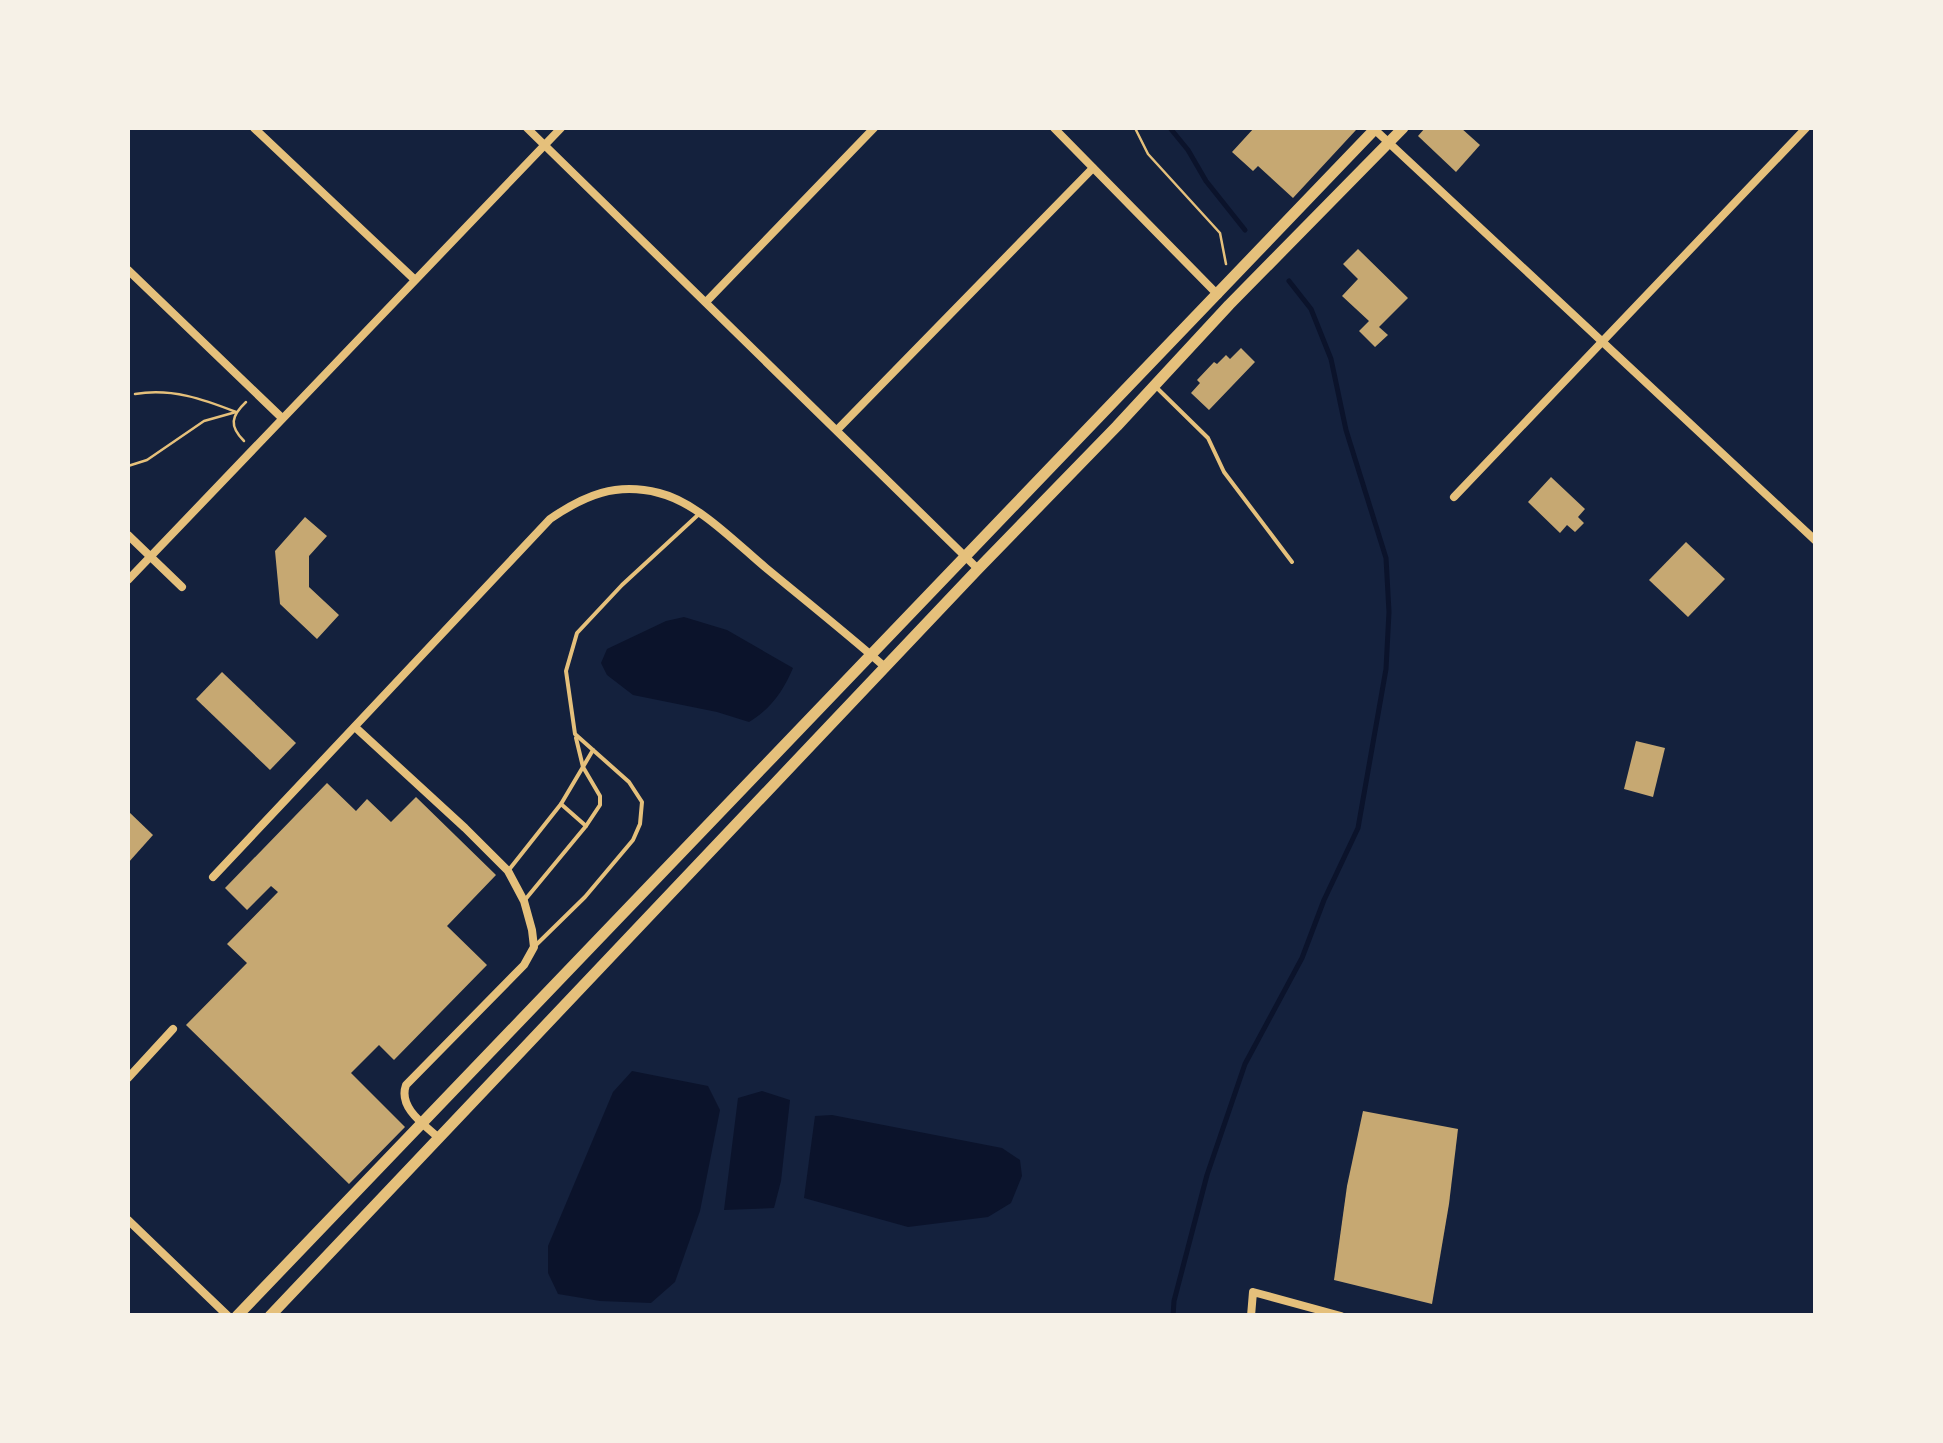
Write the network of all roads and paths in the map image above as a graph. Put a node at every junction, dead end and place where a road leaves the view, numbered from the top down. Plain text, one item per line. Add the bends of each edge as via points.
1 (254, 128) edge
2 (527, 128) edge
3 (562, 128) edge
4 (874, 128) edge
5 (1054, 128) edge
6 (1135, 128) edge
7 (1374, 128) edge
8 (1402, 128) edge
9 (1806, 128) edge
10 (1388, 142) junction
11 (545, 145) junction
12 (1093, 168) junction
13 (1299, 209) junction
14 (1312, 221) junction
15 (1226, 263) dead end
16 (128, 270) edge
17 (414, 279) junction
18 (1218, 294) junction
19 (706, 302) junction
20 (1602, 341) junction
21 (1155, 385) junction
22 (136, 394) dead end
23 (256, 394) junction
24 (236, 412) junction
25 (282, 418) junction
26 (837, 430) junction
27 (252, 448) junction
28 (128, 466) edge
29 (1454, 497) dead end
30 (700, 513) junction
31 (128, 534) edge
32 (1816, 541) edge
33 (150, 556) junction
34 (965, 557) junction
35 (1292, 562) dead end
36 (978, 569) junction
37 (128, 580) edge
38 (182, 586) dead end
39 (872, 655) junction
40 (885, 667) junction
41 (355, 727) junction
42 (575, 734) junction
43 (593, 750) junction
44 (583, 767) junction
45 (560, 804) junction
46 (586, 826) junction
47 (508, 871) junction
48 (213, 878) dead end
49 (524, 901) junction
50 (534, 947) junction
51 (572, 967) junction
52 (587, 981) junction
53 (173, 1029) dead end
54 (128, 1078) edge
55 (422, 1123) junction
56 (438, 1138) junction
57 (128, 1220) edge
58 (228, 1316) edge
59 (237, 1316) edge
60 (270, 1316) edge
61 (1251, 1316) edge
62 (1341, 1316) edge

1 - 17 street
2 - 11 street
3 - 11 street
4 - 19 street
5 - 12 street
6 - 15 path via 1148,154 1220,233
7 - 10 street
7 - 13 main road
8 - 10 main road
9 - 20 street
10 - 14 main road
10 - 20 street
11 - 17 street
11 - 19 street
12 - 18 street
12 - 26 street
13 - 14 main road
13 - 18 main road
14 - 21 main road
16 - 23 street
17 - 25 street
18 - 34 main road
19 - 26 street
20 - 29 street
20 - 32 street
21 - 35 lane via 1208,438 1224,472
21 - 36 main road
22 - 24 path via 193,395
23 - 24 path
23 - 25 street
24 - 27 path via 234,430
24 - 28 path via 204,422
25 - 27 street
26 - 34 street
27 - 33 street
30 - 39 street
30 - 41 street via 662,494 630,488 576,502 550,519
30 - 42 lane via 577,633 566,670
31 - 33 street
33 - 37 street
33 - 38 street
34 - 36 street
34 - 39 main road
36 - 40 main road
39 - 40 street
39 - 51 main road
40 - 52 main road
41 - 47 street
41 - 48 street
42 - 43 lane
42 - 44 lane
43 - 44 lane
43 - 50 lane via 642,802 640,824 585,896
44 - 45 lane
44 - 46 lane via 600,796
45 - 46 lane
45 - 47 lane
46 - 49 lane
47 - 49 street
49 - 50 street
50 - 55 street via 524,966 406,1085 404,1100
51 - 52 main road
51 - 55 main road
52 - 56 main road
53 - 54 street
55 - 56 street
55 - 59 main road
56 - 60 main road
57 - 58 street
61 - 62 street via 1253,1292

